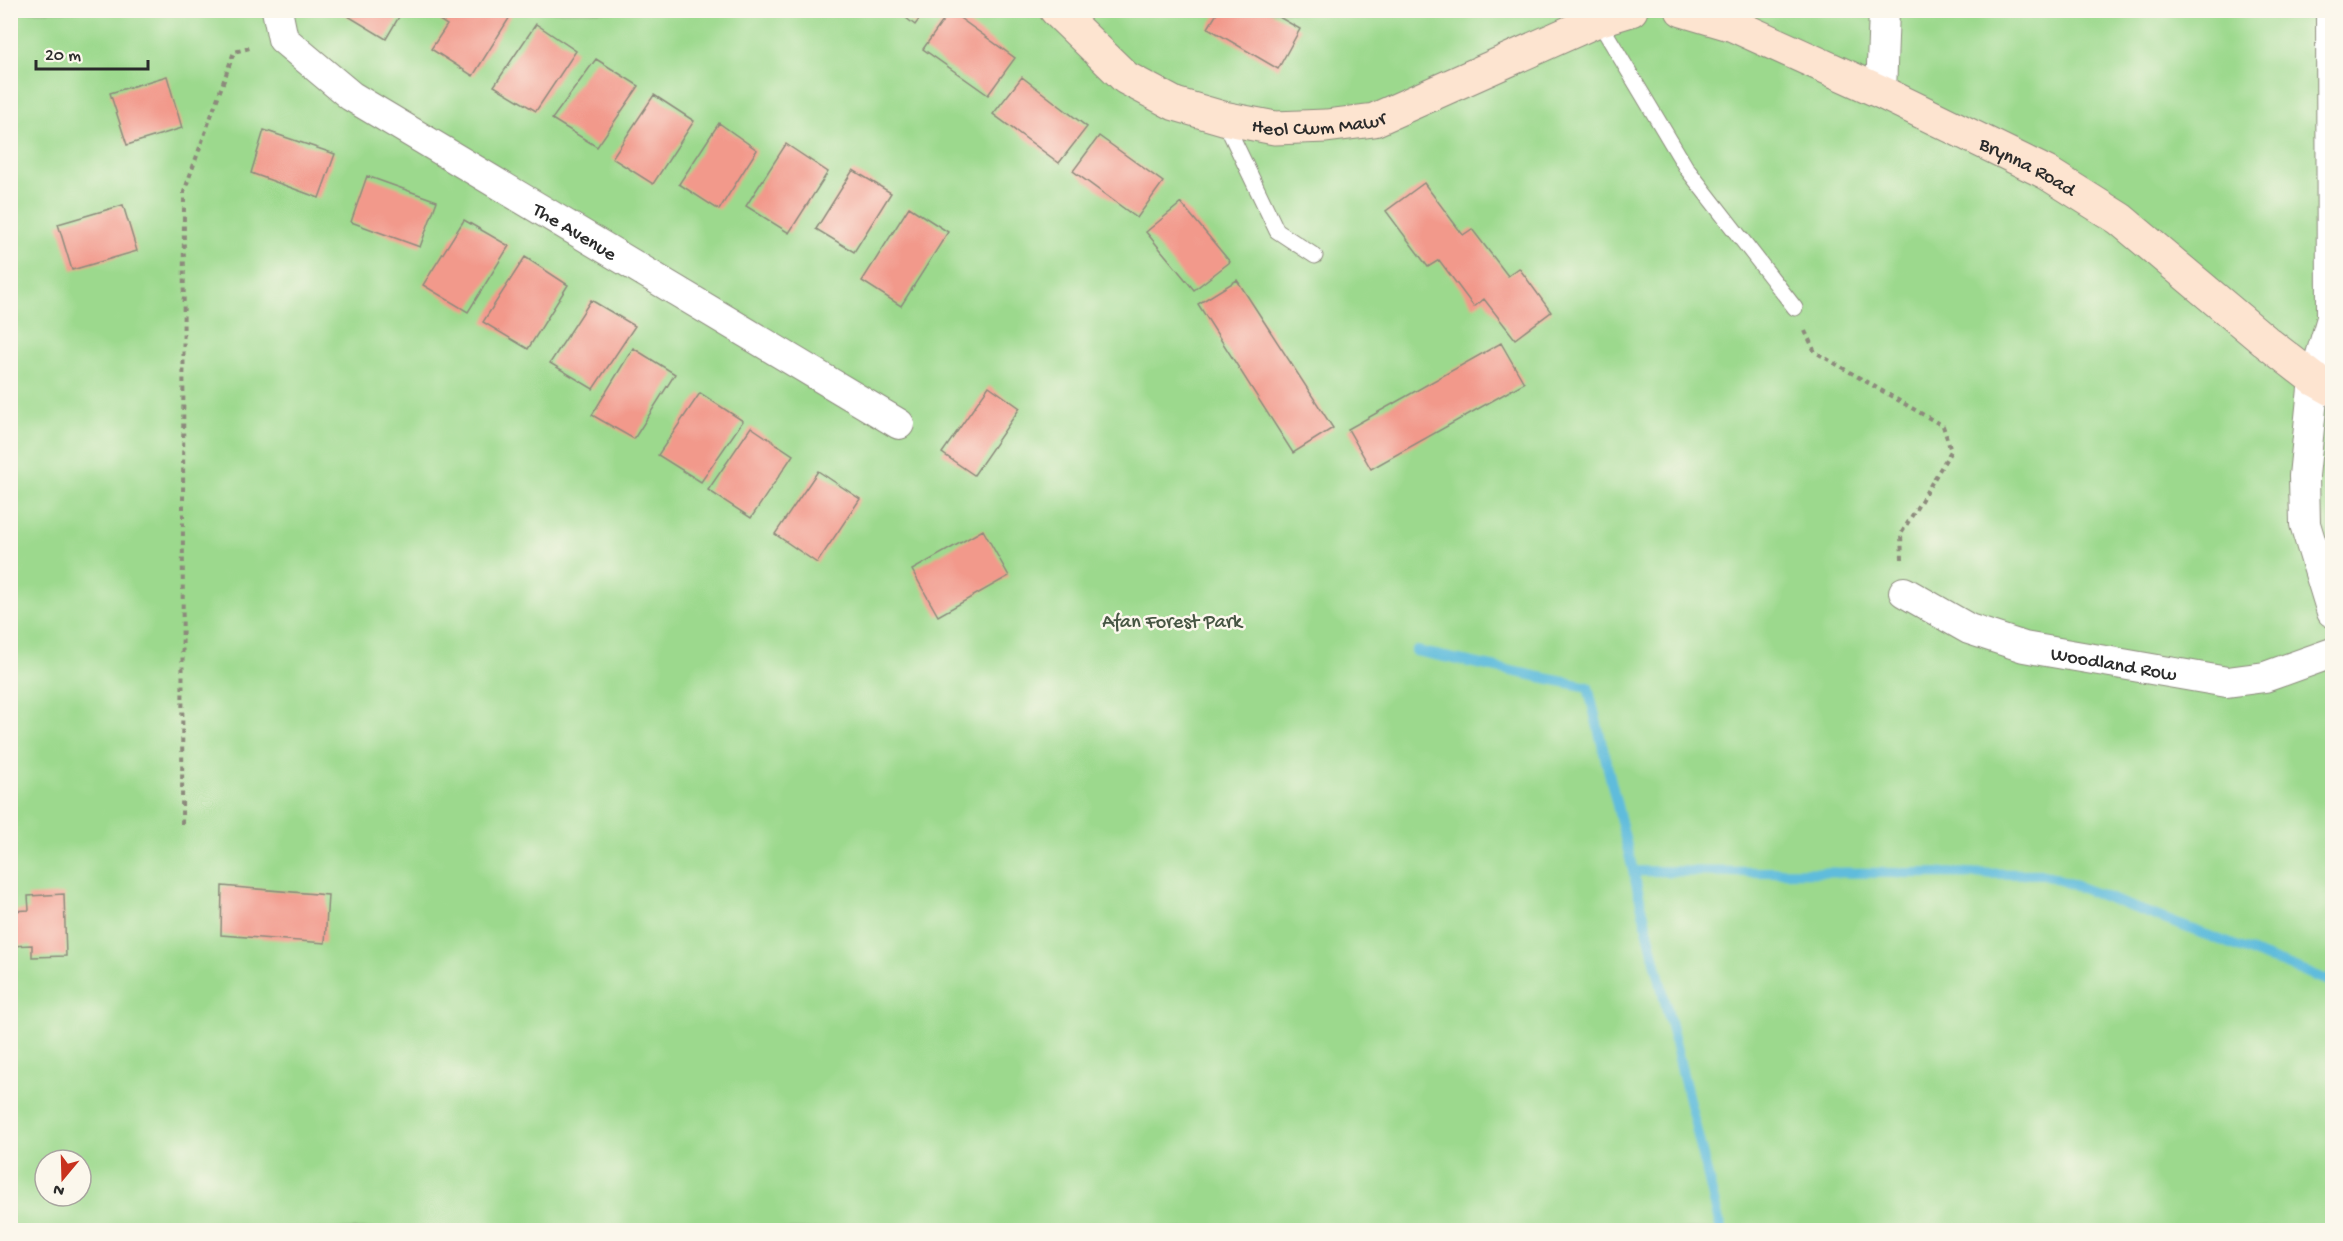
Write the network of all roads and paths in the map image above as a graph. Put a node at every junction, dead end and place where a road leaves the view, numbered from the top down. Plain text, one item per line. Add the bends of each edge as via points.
1 (1056, 10) edge
2 (1631, 10) edge
3 (1683, 10) edge
4 (1884, 10) edge
5 (2331, 10) edge
6 (1593, 15) edge
7 (280, 25) edge
8 (1881, 92) junction
9 (1223, 118) junction
10 (1315, 256) dead end
11 (1795, 308) joint
12 (2323, 384) edge
13 (899, 424) dead end
14 (1904, 592) joint
15 (2332, 612) edge
16 (2332, 653) edge
17 (182, 824) dead end

1 - 9 street, Heol Cwm Mawr via 1126,78 1175,104
2 - 6 street
3 - 8 street, Brynna Road via 1733,25
4 - 8 street
5 - 12 street via 2332,318
6 - 9 street, Heol Cwm Mawr via 1374,120 1275,128
6 - 11 lane via 1687,169
7 - 13 street, The Avenue via 351,96
7 - 17 path via 234,52 184,192
8 - 12 street, Brynna Road via 2047,173 2120,219 2265,341
9 - 10 lane via 1276,231
11 - 14 path via 1815,352 1944,426 1951,451 1901,534
12 - 15 street via 2304,476 2305,524
14 - 16 street, Woodland Row via 1969,629 2024,647 2227,682 2265,677

